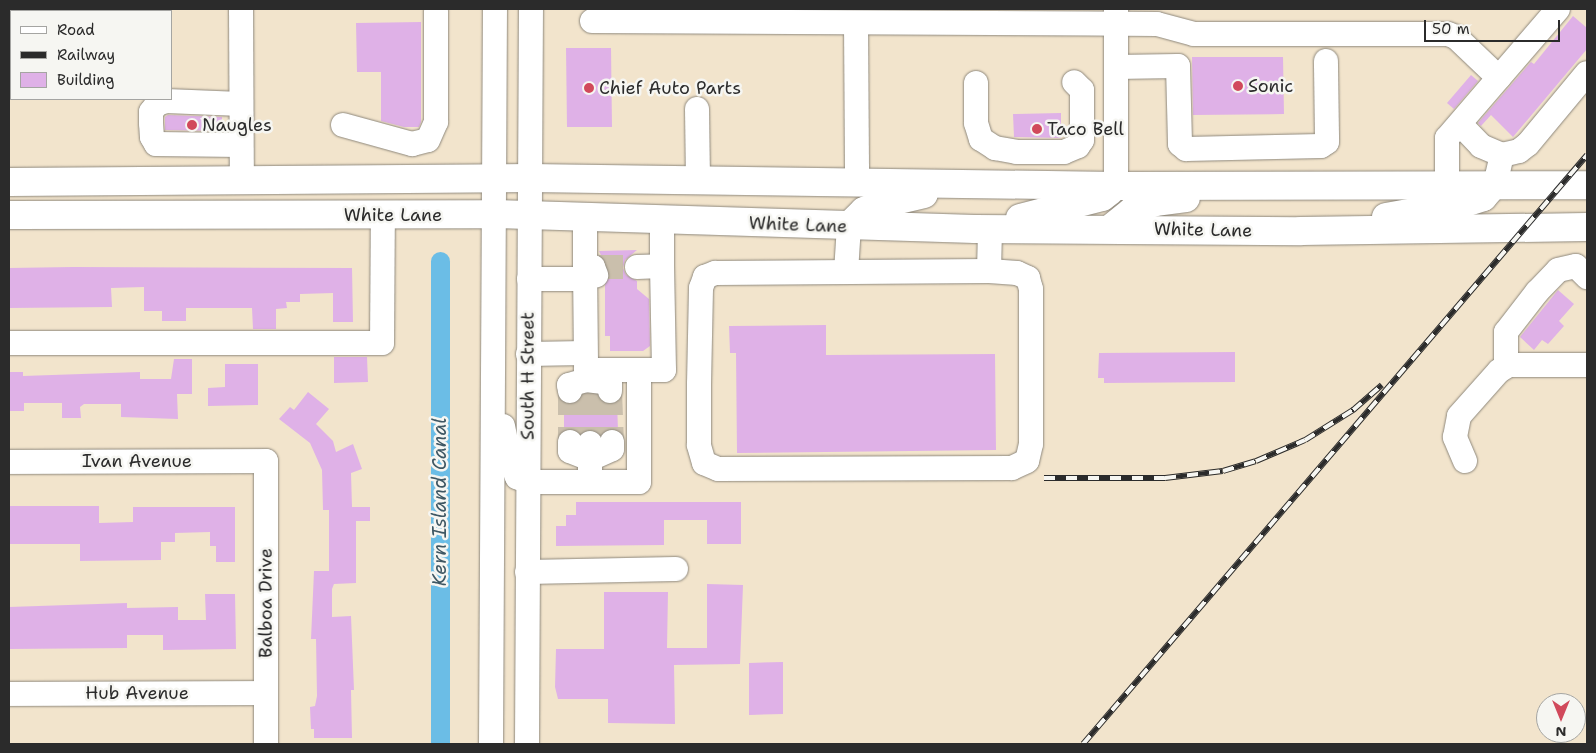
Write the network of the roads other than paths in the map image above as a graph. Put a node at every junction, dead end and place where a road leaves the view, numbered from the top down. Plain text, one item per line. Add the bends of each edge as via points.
1 (240, 9) edge
2 (495, 9) edge
3 (531, 9) edge
4 (1558, 9) edge
5 (436, 11) dead end
6 (1116, 17) edge
7 (592, 21) dead end
8 (856, 23) junction
9 (1326, 61) dead end
10 (1116, 67) junction
11 (1587, 74) edge
12 (1499, 78) junction
13 (1074, 82) dead end
14 (976, 83) dead end
15 (241, 104) junction
16 (697, 109) dead end
17 (1460, 124) junction
18 (343, 125) dead end
19 (241, 145) junction
20 (1502, 155) junction
21 (494, 178) junction
22 (529, 178) junction
23 (242, 180) junction
24 (698, 180) junction
25 (9, 182) edge
26 (857, 182) junction
27 (970, 184) junction
28 (1299, 184) junction
29 (1447, 185) junction
30 (1495, 185) junction
31 (1587, 185) edge
32 (1116, 186) junction
33 (494, 214) junction
34 (9, 215) edge
35 (383, 215) junction
36 (529, 216) junction
37 (585, 218) junction
38 (662, 221) junction
39 (849, 226) junction
40 (1587, 227) edge
41 (983, 229) junction
42 (1110, 229) junction
43 (1301, 231) junction
44 (593, 269) junction
45 (989, 271) junction
46 (846, 272) junction
47 (1587, 277) edge
48 (529, 279) junction
49 (9, 343) edge
50 (528, 354) junction
51 (493, 365) junction
52 (1587, 365) edge
53 (1506, 366) junction
54 (639, 370) junction
55 (587, 379) junction
56 (590, 446) tunnel mouth
57 (266, 461) joint
58 (1466, 461) dead end
59 (9, 462) edge
60 (528, 482) junction
61 (590, 482) junction
62 (676, 569) dead end
63 (528, 572) junction
64 (266, 693) junction
65 (9, 694) edge
66 (492, 737) edge
67 (266, 744) edge
68 (527, 744) edge

1 - 15 street
2 - 21 street, South H Street
3 - 22 street, South H Street
4 - 12 street
5 - 18 street via 436,122 428,140 412,144
6 - 8 street
6 - 10 street
6 - 12 street via 1194,34 1448,34
7 - 8 street
8 - 26 street
9 - 10 street via 1328,137 1321,146 1186,149 1180,144 1178,66
10 - 32 street
11 - 20 street via 1528,144 1519,151
12 - 17 street
13 - 14 street via 1082,90 1082,140 1078,146 1064,152 1017,152 995,148 981,139 976,123
15 - 19 street
15 - 19 street via 166,101 151,112 152,136 156,144
16 - 24 street
17 - 20 street via 1481,146
17 - 29 street via 1447,138
19 - 23 street
20 - 30 street
21 - 22 main road, White Lane
21 - 23 main road, White Lane
21 - 33 street, South H Street
22 - 24 main road, White Lane
22 - 36 street, South H Street
23 - 25 main road, White Lane
24 - 26 main road, White Lane
26 - 27 main road, White Lane
27 - 32 main road, White Lane
27 - 39 main road via 881,204 864,211
28 - 29 main road, White Lane
28 - 32 main road, White Lane
28 - 42 main road via 1155,202 1132,211
29 - 30 main road, White Lane
30 - 31 main road, White Lane
30 - 43 main road via 1482,196 1465,203
32 - 41 main road via 1102,198
33 - 35 main road, White Lane
33 - 36 main road, White Lane
33 - 51 street, South H Street
34 - 35 main road, White Lane
35 - 49 street via 382,343
36 - 37 main road, White Lane
36 - 48 street, South H Street
37 - 38 main road, White Lane
37 - 44 street
38 - 39 main road, White Lane
38 - 54 street via 646,267 664,370
39 - 41 main road, White Lane
39 - 46 street
40 - 43 main road, White Lane
41 - 42 main road, White Lane
41 - 45 street
42 - 43 main road, White Lane
44 - 48 street
44 - 55 street
45 - 46 street
45 - 46 street via 1017,273 1028,278 1031,290 1031,444 1028,460 1012,468 718,469 704,463 699,445 699,384 701,288 705,277 715,273
47 - 53 street via 1576,266 1558,270 1537,292 1506,332
48 - 50 street, South H Street
50 - 55 street
50 - 60 street, South H Street
51 - 60 street via 509,457 517,476
51 - 66 street, South H Street
52 - 53 street
53 - 58 street via 1459,416 1455,437
54 - 55 street
54 - 61 street via 639,482
56 - 61 street
57 - 59 street, Ivan Avenue
57 - 64 street, Balboa Drive
60 - 61 street
60 - 63 street, South H Street
62 - 63 street
63 - 68 street, South H Street
64 - 65 street, Hub Avenue
64 - 67 street, Balboa Drive

